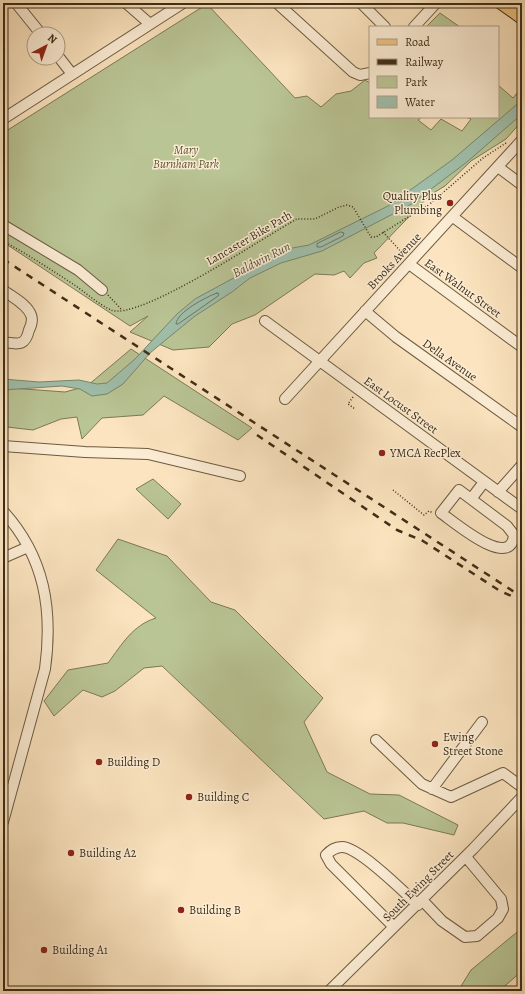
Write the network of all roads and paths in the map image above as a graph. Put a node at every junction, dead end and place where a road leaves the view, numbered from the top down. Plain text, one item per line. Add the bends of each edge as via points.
1 (16, 3) edge
2 (126, 3) edge
3 (183, 3) edge
4 (277, 3) edge
5 (361, 3) edge
6 (436, 3) edge
7 (501, 3) edge
8 (518, 11) edge
9 (150, 24) junction
10 (35, 26) edge
11 (384, 26) edge
12 (415, 26) edge
13 (66, 66) edge
14 (369, 73) edge
15 (72, 74) junction
16 (3, 119) edge
17 (509, 140) dead end
18 (522, 140) edge
19 (498, 167) junction
20 (522, 185) edge
21 (453, 217) junction
22 (3, 225) edge
23 (383, 232) junction
24 (3, 240) edge
25 (410, 263) junction
26 (522, 268) edge
27 (3, 290) edge
28 (102, 290) joint
29 (122, 311) junction
30 (365, 311) junction
31 (265, 321) dead end
32 (3, 342) edge
33 (522, 347) edge
34 (319, 362) junction
35 (353, 397) dead end
36 (285, 399) dead end
37 (355, 409) dead end
38 (522, 427) edge
39 (3, 446) edge
40 (522, 465) edge
41 (240, 476) dead end
42 (484, 482) junction
43 (392, 490) dead end
44 (498, 492) junction
45 (471, 499) junction
46 (522, 509) edge
47 (3, 511) edge
48 (441, 513) junction
49 (518, 533) edge
50 (28, 547) junction
51 (3, 558) edge
52 (482, 722) dead end
53 (376, 740) dead end
54 (522, 787) edge
55 (432, 789) junction
56 (522, 797) edge
57 (3, 822) edge
58 (466, 857) junction
59 (420, 902) junction
60 (394, 927) junction
61 (329, 991) edge

1 - 10 street
2 - 9 street
3 - 9 street
4 - 14 street via 350,70 357,74
5 - 11 street
6 - 12 street
7 - 8 main road
9 - 15 street
13 - 15 street
15 - 16 street
17 - 23 path, Lancaster Bike Path via 483,158 431,203
18 - 19 street, Brooks Avenue
19 - 20 street
19 - 21 street, Brooks Avenue
21 - 25 street, Brooks Avenue
21 - 26 street
22 - 28 street via 78,270
23 - 25 path
23 - 29 path, Lancaster Bike Path via 371,237 353,207 347,205 315,219 297,219 184,286
24 - 29 path via 111,310
25 - 30 street, Brooks Avenue
25 - 33 street, East Walnut Street
27 - 32 street via 25,305 31,315 27,339 23,343
28 - 29 path
30 - 34 street, Brooks Avenue
30 - 38 street, Della Avenue via 396,337
31 - 34 street, East Locust Street
34 - 36 street, Brooks Avenue
34 - 42 street, East Locust Street
35 - 37 path via 348,404
39 - 41 street via 148,454
40 - 44 street
42 - 44 street, East Locust Street
42 - 45 street
43 - 48 path via 424,515 428,510
44 - 46 street, East Locust Street
45 - 48 street via 459,490
45 - 49 street
47 - 50 street
48 - 49 street via 487,544 502,549 509,547
50 - 51 street
50 - 57 street via 46,594 48,644 38,695
52 - 55 street
53 - 55 street via 422,784
54 - 55 street via 503,773 451,797
56 - 58 street, South Ewing Street
58 - 59 street, South Ewing Street
58 - 59 street via 501,899 503,909 498,918 477,936 465,937
59 - 60 street, South Ewing Street
59 - 60 street via 354,852 343,847 326,854 331,864
60 - 61 street, South Ewing Street

